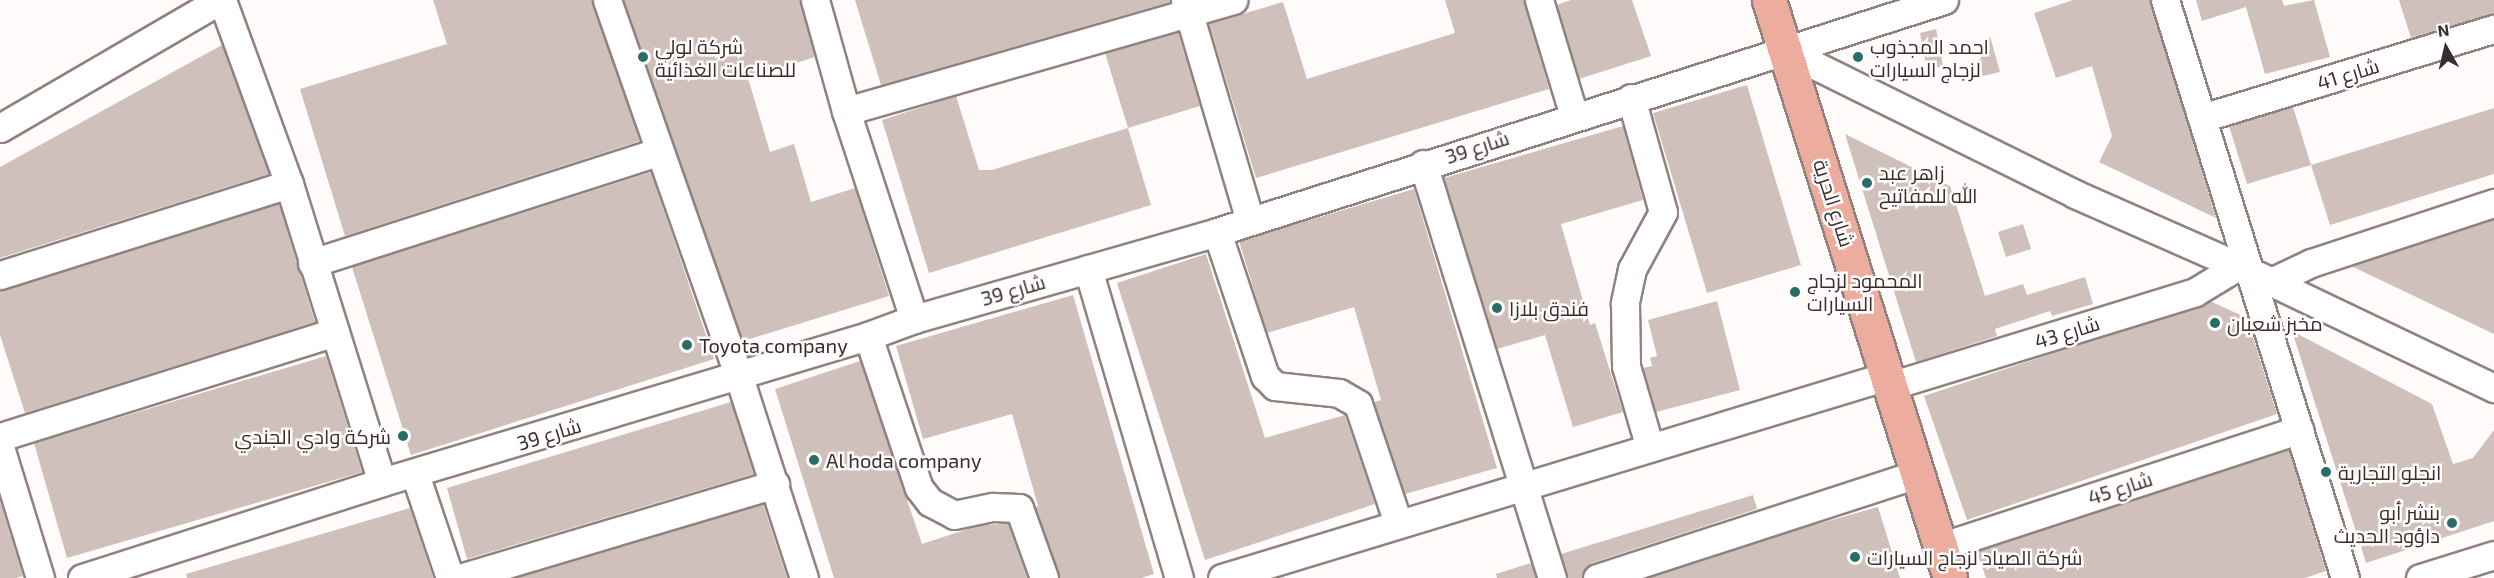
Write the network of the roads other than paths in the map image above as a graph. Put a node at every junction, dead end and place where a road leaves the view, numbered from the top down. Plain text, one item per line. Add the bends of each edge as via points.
1 (221, 0) edge
2 (608, 0) edge
3 (815, 0) edge
4 (1233, 0) edge
5 (1539, 0) edge
6 (1752, 0) edge
7 (1769, 0) edge
8 (1944, 0) edge
9 (2166, 0) edge
10 (1187, 7) edge
11 (2494, 28) edge
12 (1776, 52) junction
13 (1631, 98) junction
14 (846, 111) junction
15 (1574, 116) junction
16 (2202, 118) junction
17 (0, 128) edge
18 (658, 153) junction
19 (1423, 164) junction
20 (289, 184) junction
21 (2494, 203) edge
22 (1250, 221) junction
23 (1217, 232) junction
24 (312, 263) junction
25 (1088, 269) junction
26 (2254, 274) junction
27 (0, 275) edge
28 (914, 319) junction
29 (335, 332) junction
30 (868, 336) junction
31 (739, 377) junction
32 (1883, 381) junction
33 (2494, 388) edge
34 (2299, 430) junction
35 (0, 437) edge
36 (0, 447) edge
37 (1650, 448) junction
38 (416, 474) junction
39 (1900, 479) junction
40 (382, 482) junction
41 (775, 484) junction
42 (1525, 487) junction
43 (1398, 523) junction
44 (1940, 547) junction
45 (2494, 555) edge
46 (39, 578) edge
47 (82, 578) edge
48 (450, 578) edge
49 (460, 578) edge
50 (804, 578) edge
51 (1044, 578) edge
52 (1179, 578) edge
53 (1222, 578) edge
54 (1552, 578) edge
55 (1597, 578) edge
56 (1932, 578) edge
57 (1950, 578) edge
58 (2345, 578) edge
59 (2420, 578) edge

1 - 17 street
1 - 20 street
2 - 18 street
3 - 14 street
4 - 10 street
5 - 15 street
6 - 12 main road, شارع الحرية
7 - 12 main road, شارع الحرية
8 - 12 street, شارع 39
9 - 16 street
10 - 14 street
10 - 22 street
11 - 16 street, شارع 41
12 - 13 street, شارع 39
12 - 26 street
12 - 32 main road, شارع الحرية
13 - 15 street, شارع 39
13 - 37 street via 1663,212 1632,269 1625,303 1626,366
14 - 28 street
15 - 19 street, شارع 39
16 - 26 street
18 - 24 street
18 - 31 street
19 - 22 street, شارع 39
19 - 42 street
20 - 24 street
20 - 27 street
21 - 26 street, شارع 43 via 2311,263
22 - 23 street, شارع 39
23 - 25 street, شارع 39
23 - 43 street via 1265,376 1275,386 1340,393 1358,404
24 - 29 street
25 - 28 street, شارع 39
25 - 52 street
26 - 32 street, شارع 43
26 - 33 street
26 - 34 street
28 - 30 street, شارع 39
29 - 35 street
29 - 40 street
30 - 31 street, شارع 39
30 - 51 street via 919,488 930,502 954,515 993,507 1019,508
31 - 38 street, شارع 39
31 - 41 street
32 - 37 street, شارع 43
32 - 39 main road, شارع الحرية
32 - 44 main road, شارع الحرية
34 - 44 street, شارع 45
34 - 58 street
36 - 46 street
37 - 42 street, شارع 43
38 - 40 street, شارع 39
38 - 48 street
39 - 55 street
39 - 56 main road, شارع الحرية
40 - 47 street, شارع 39
41 - 49 street
41 - 50 street
42 - 43 street, شارع 43
42 - 54 street
43 - 53 street, شارع 43
44 - 57 main road, شارع الحرية
45 - 59 street

